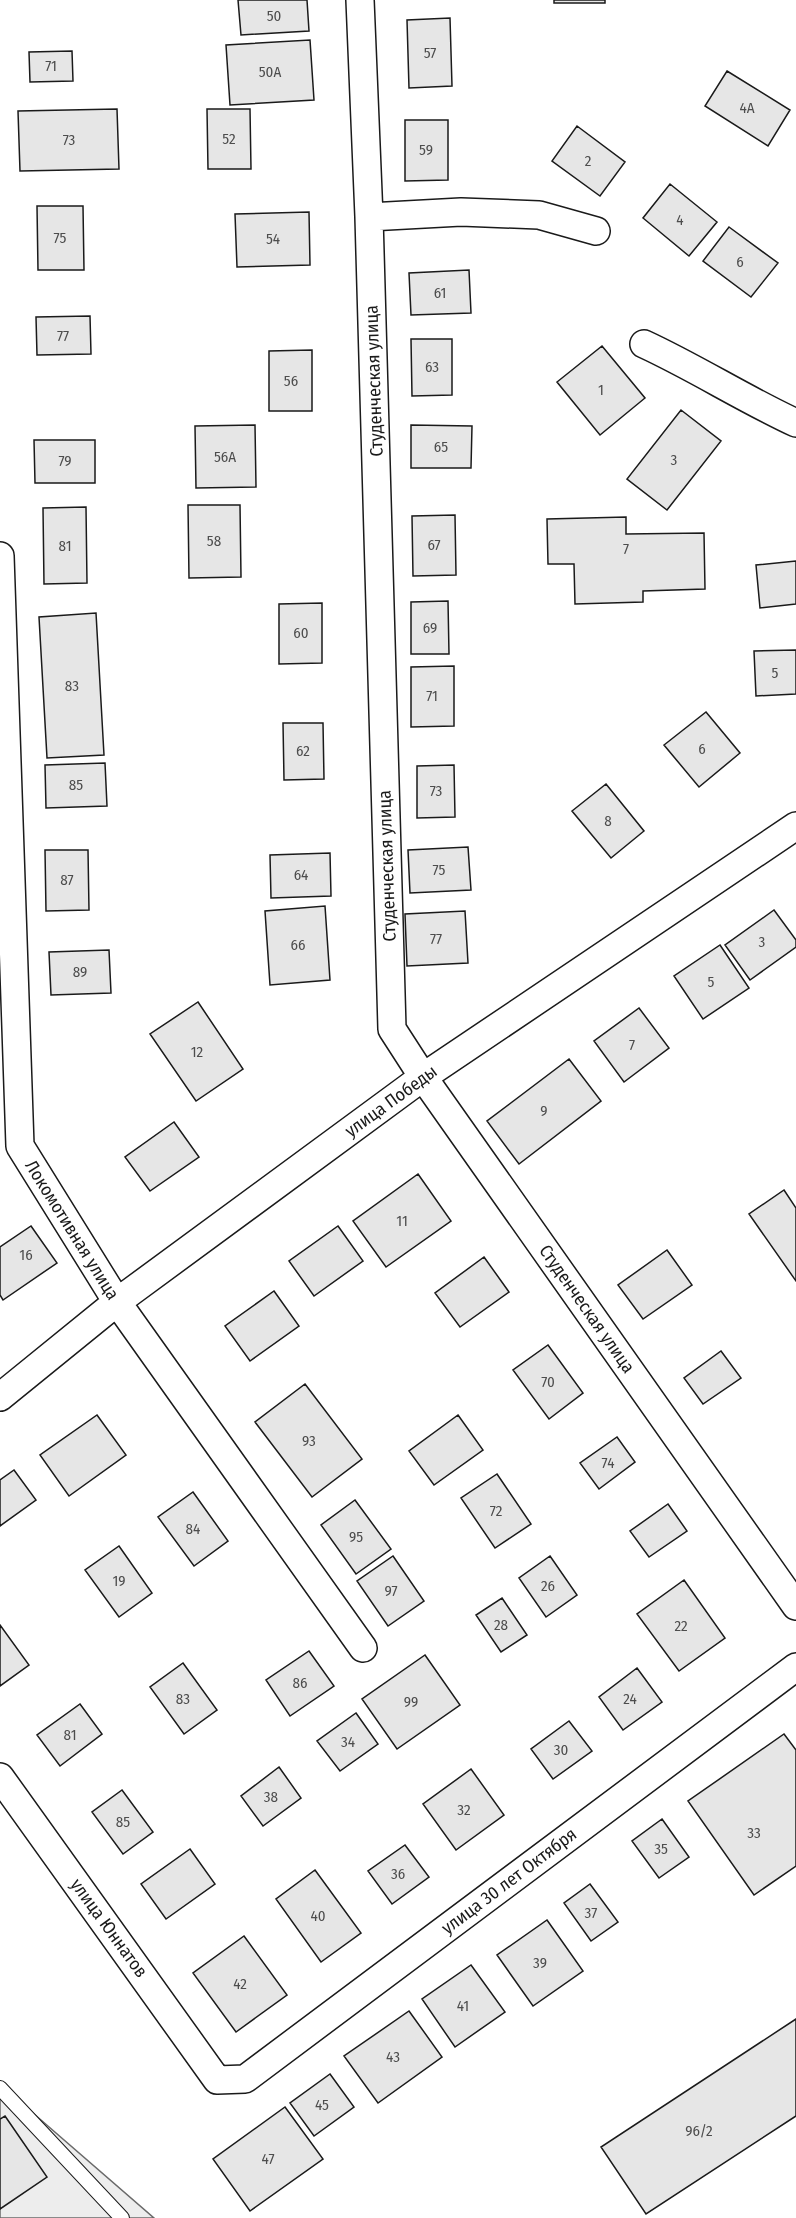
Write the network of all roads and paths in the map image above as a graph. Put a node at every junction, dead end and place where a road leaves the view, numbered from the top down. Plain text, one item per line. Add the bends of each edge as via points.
1 (360, 0) edge
2 (369, 217) junction
3 (596, 231) dead end
4 (644, 344) dead end
5 (796, 423) edge
6 (0, 556) edge
7 (796, 826) edge
8 (423, 1077) junction
9 (117, 1302) junction
10 (0, 1397) edge
11 (796, 1606) edge
12 (363, 1648) dead end
13 (796, 1667) edge
14 (0, 1777) edge
15 (217, 2080) joint
16 (0, 2088) edge
17 (122, 2218) edge

1 - 2 street, Студенческая улица
2 - 3 street via 461,212 539,215
2 - 8 street, Студенческая улица via 392,1029
4 - 5 street
6 - 9 street, Локомотивная улица via 20,1146
7 - 8 street, улица Победы
8 - 9 street, улица Победы
8 - 11 street, Студенческая улица
9 - 10 street, улица Победы
9 - 12 street, Локомотивная улица
13 - 15 street, улица 30 лет Октября via 245,2079
14 - 15 street, улица Юннатов
16 - 17 lane

